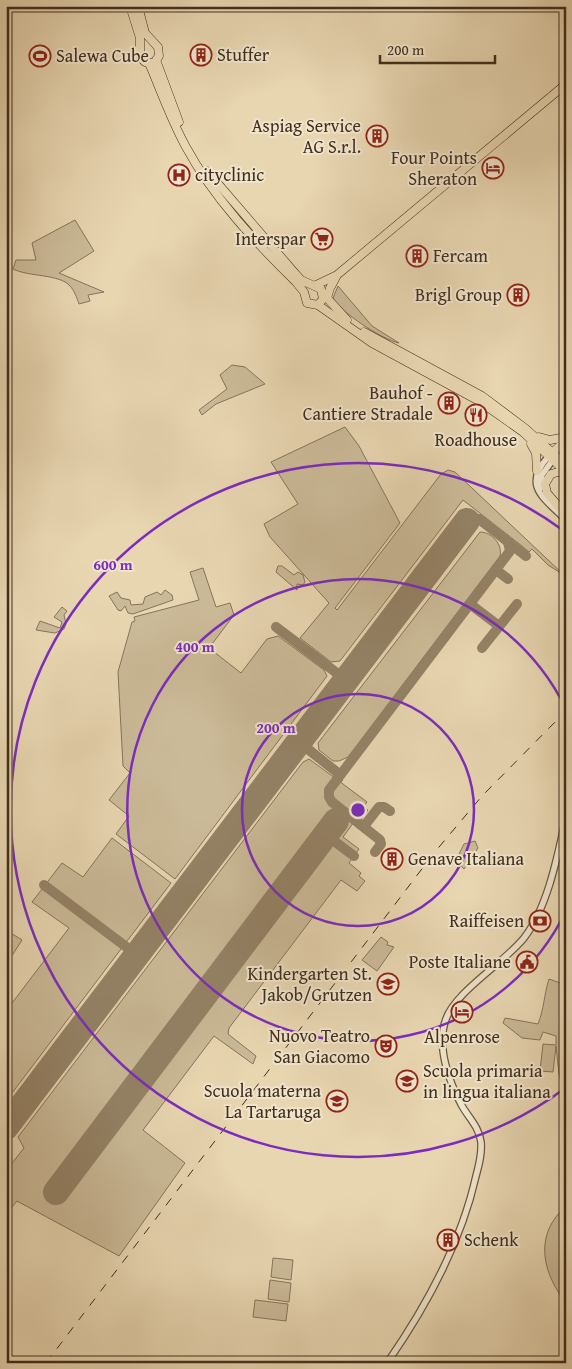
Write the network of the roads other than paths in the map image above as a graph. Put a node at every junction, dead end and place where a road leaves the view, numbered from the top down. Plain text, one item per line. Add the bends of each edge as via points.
1 (130, 6) edge
2 (138, 6) edge
3 (151, 42) junction
4 (141, 47) junction
5 (153, 62) junction
6 (566, 84) edge
7 (293, 271) junction
8 (337, 275) junction
9 (314, 285) junction
10 (304, 292) junction
11 (322, 299) junction
12 (347, 320) junction
13 (528, 433) junction
14 (566, 439) edge
15 (566, 445) edge
16 (553, 456) junction
17 (566, 465) edge
18 (537, 471) junction
19 (566, 473) edge
20 (539, 491) junction
21 (566, 515) edge
22 (566, 520) edge
23 (566, 817) edge
24 (387, 1363) edge

1 - 4 main road
2 - 3 main road via 143,28
3 - 4 main road
3 - 5 main road via 158,47 159,56
4 - 5 main road via 140,57
5 - 7 main road via 176,117 200,160 232,203
5 - 10 main road via 175,126 198,167 225,203
6 - 8 main road
7 - 8 main road via 311,281
7 - 9 main road via 301,280
8 - 9 main road
8 - 11 main road
8 - 12 main road via 327,298
9 - 10 main road
9 - 11 main road
10 - 11 main road via 307,303
11 - 12 main road
11 - 13 main road via 372,343 464,392
12 - 13 main road via 376,340 491,402
13 - 14 main road via 550,440
13 - 16 main road
13 - 18 main road via 536,453
14 - 16 main road
15 - 16 main road
16 - 17 main road
16 - 18 street
16 - 19 main road
16 - 20 street via 541,479
18 - 20 street via 535,477
19 - 21 main road via 551,474 545,484 547,493
20 - 22 street
23 - 24 street via 549,882 528,932 456,1004 445,1020 445,1062 463,1107 477,1128 481,1142 480,1160 461,1230 410,1327

